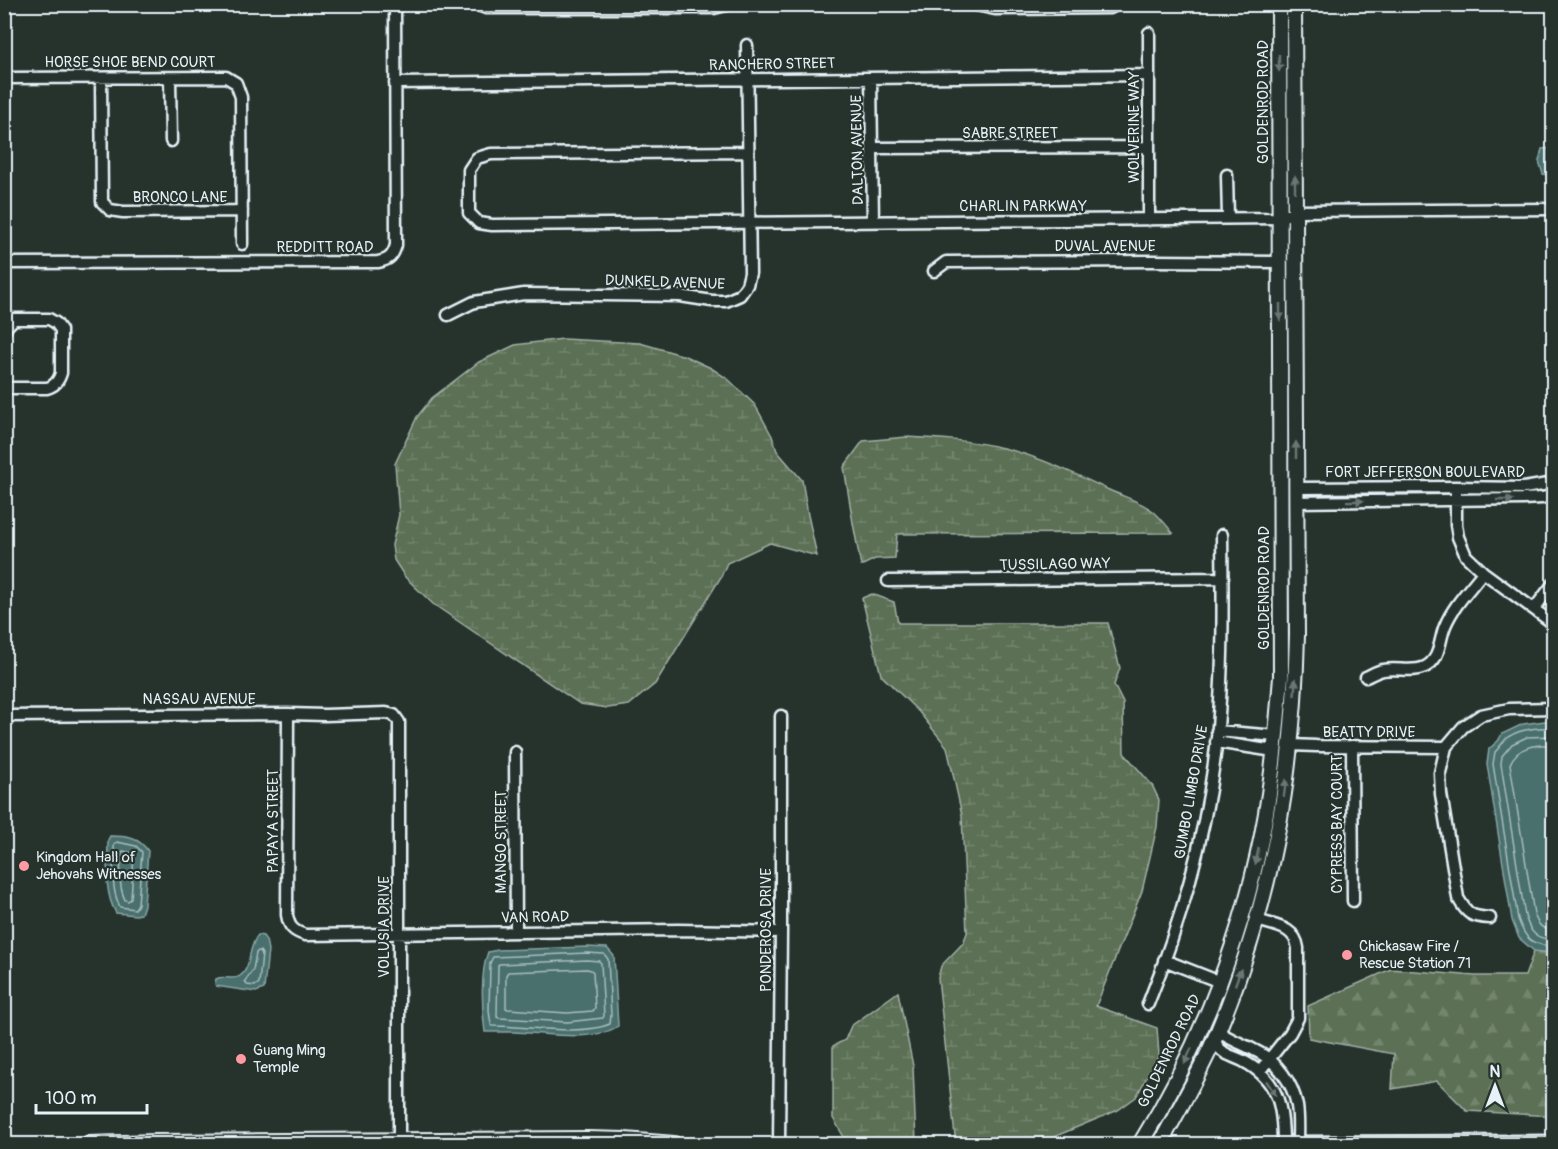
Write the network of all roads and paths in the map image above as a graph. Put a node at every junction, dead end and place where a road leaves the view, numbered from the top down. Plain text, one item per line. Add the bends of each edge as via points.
1 (395, 4) edge
2 (476, 4) edge
3 (730, 4) edge
4 (971, 4) edge
5 (1118, 4) edge
6 (1279, 4) edge
7 (1288, 4) edge
8 (588, 7) edge
9 (995, 7) edge
10 (1294, 12) edge
11 (1149, 33) dead end
12 (747, 45) dead end
13 (1149, 75) junction
14 (4, 78) edge
15 (101, 78) junction
16 (170, 78) junction
17 (871, 78) junction
18 (748, 79) junction
19 (395, 83) junction
20 (171, 141) dead end
21 (1149, 147) junction
22 (872, 148) junction
23 (748, 152) junction
24 (1227, 175) dead end
25 (1554, 208) edge
26 (242, 212) junction
27 (1295, 212) junction
28 (1228, 218) junction
29 (1280, 218) junction
30 (1149, 220) junction
31 (873, 222) junction
32 (748, 223) junction
33 (242, 244) dead end
34 (1280, 262) junction
35 (4, 263) edge
36 (934, 271) dead end
37 (448, 315) dead end
38 (4, 332) edge
39 (4, 388) edge
40 (1280, 462) junction
41 (1554, 483) edge
42 (1456, 487) junction
43 (1296, 495) junction
44 (1554, 495) edge
45 (1281, 496) junction
46 (1456, 500) junction
47 (1222, 536) dead end
48 (1483, 572) junction
49 (1222, 578) junction
50 (888, 581) dead end
51 (1554, 584) edge
52 (1534, 609) junction
53 (1554, 624) edge
54 (1297, 635) junction
55 (1366, 677) dead end
56 (1554, 708) edge
57 (288, 714) junction
58 (394, 715) joint
59 (4, 716) edge
60 (780, 716) dead end
61 (1242, 734) junction
62 (1217, 736) junction
63 (1276, 736) junction
64 (1291, 745) junction
65 (1240, 746) junction
66 (1352, 746) junction
67 (1446, 747) junction
68 (1274, 751) junction
69 (515, 752) dead end
70 (1353, 901) dead end
71 (1490, 918) dead end
72 (1257, 920) junction
73 (291, 928) joint
74 (516, 932) junction
75 (781, 932) junction
76 (400, 933) junction
77 (1164, 960) junction
78 (1220, 982) junction
79 (1212, 1003) junction
80 (1148, 1004) dead end
81 (1216, 1036) junction
82 (1269, 1058) junction
83 (1259, 1072) junction
84 (1165, 1102) junction
85 (398, 1142) edge
86 (501, 1142) edge
87 (1554, 1142) edge
88 (167, 1143) edge
89 (268, 1143) edge
90 (1283, 1143) edge
91 (1298, 1143) edge
92 (88, 1144) edge
93 (674, 1144) edge
94 (779, 1144) edge
95 (1140, 1144) edge
96 (1149, 1144) edge
97 (1160, 1144) edge

1 - 19 street, REDDITT ROAD
2 - 8 street via 486,8
3 - 8 street via 714,8
4 - 9 street
5 - 9 street via 1110,8
6 -> 29 main road, GOLDENROD ROAD
7 - 10 main road via 1289,13
27 -> 10 main road, GOLDENROD ROAD
11 - 13 street, WOLVERINE WAY
12 - 18 street, DUNKELD AVENUE
13 - 17 street, RANCHERO STREET
13 - 21 street, WOLVERINE WAY
14 - 15 street, HORSE SHOE BEND COURT
15 - 16 street, HORSE SHOE BEND COURT
15 - 26 street, BRONCO LANE via 102,202 110,210
16 - 20 street
16 - 26 street, HORSE SHOE BEND COURT via 226,77 236,83 241,97
17 - 18 street, RANCHERO STREET
17 - 22 street, DALTON AVENUE
18 - 19 street, RANCHERO STREET
18 - 23 street, DUNKELD AVENUE
19 - 35 street, REDDITT ROAD via 396,245 391,258 385,261
21 - 22 street, SABRE STREET
21 - 30 street, WOLVERINE WAY
22 - 31 street, DALTON AVENUE
23 - 32 street, DUNKELD AVENUE
23 - 32 street, CHARLIN PARKWAY via 491,154 477,158 469,170 469,213 479,223
24 - 28 street
25 - 27 street, CHARLIN PARKWAY
26 - 33 street, HORSE SHOE BEND COURT
27 - 29 street, CHARLIN PARKWAY
43 -> 27 main road, GOLDENROD ROAD
28 - 29 street, CHARLIN PARKWAY
28 - 30 street, CHARLIN PARKWAY
29 - 34 main road, GOLDENROD ROAD
30 - 31 street, CHARLIN PARKWAY
31 - 32 street, CHARLIN PARKWAY
32 - 37 street, DUNKELD AVENUE via 747,285 740,295 726,301 680,296 524,294 474,302
34 - 36 street, DUVAL AVENUE via 946,262
34 -> 40 main road, GOLDENROD ROAD
38 - 39 street via 14,319 49,319 61,330 59,379 47,388
40 - 43 main road via 1286,490 1290,497
40 - 45 main road, GOLDENROD ROAD
41 - 42 street, FORT JEFFERSON BOULEVARD via 1524,488
42 - 43 street, FORT JEFFERSON BOULEVARD
42 - 46 street
43 -> 46 street, FORT JEFFERSON BOULEVARD
43 - 54 main road, GOLDENROD ROAD
46 -> 44 street, FORT JEFFERSON BOULEVARD via 1522,500
45 - 54 main road via 1290,508 1290,609
45 - 63 main road, GOLDENROD ROAD via 1281,677
46 - 48 street via 1461,547
47 - 49 street, GUMBO LIMBO DRIVE
48 - 52 street
48 - 55 street via 1446,623 1438,651 1429,664 1423,668 1384,670
49 - 50 street, TUSSILAGO WAY
49 - 62 street, GUMBO LIMBO DRIVE
51 - 52 street
52 - 53 street
64 -> 54 main road, GOLDENROD ROAD
56 - 67 street via 1509,709 1481,715 1463,727
57 - 58 street, NASSAU AVENUE
57 - 59 street, NASSAU AVENUE
57 - 73 street, PAPAYA STREET via 287,915
58 - 76 street, VOLUSIA DRIVE via 399,722
60 - 75 street, PONDEROSA DRIVE
61 - 62 street
61 - 63 street
61 - 65 street
62 - 65 street
62 - 77 street, GUMBO LIMBO DRIVE via 1194,866
63 - 68 main road, GOLDENROD ROAD
64 - 66 street, BEATTY DRIVE
72 -> 64 main road, GOLDENROD ROAD via 1273,860
65 - 68 street
66 - 67 street, BEATTY DRIVE
66 - 70 street, CYPRESS BAY COURT
67 - 71 street via 1440,773 1441,794 1458,898 1465,911
68 -> 78 main road, GOLDENROD ROAD via 1257,858
69 - 74 street, MANGO STREET
81 -> 72 main road, GOLDENROD ROAD
72 - 82 street via 1287,930 1298,948 1298,1018
73 - 76 street, VAN ROAD via 305,935
74 - 75 street, VAN ROAD
74 - 76 street, VAN ROAD
75 - 94 street, PONDEROSA DRIVE
76 - 85 street, VOLUSIA DRIVE
77 - 78 street
77 - 80 street, GUMBO LIMBO DRIVE
78 - 79 main road, GOLDENROD ROAD
79 - 81 main road via 1208,1032
79 -> 84 main road, GOLDENROD ROAD
81 - 82 street
81 - 83 street via 1220,1051
81 - 97 main road, GOLDENROD ROAD
82 - 83 street
82 - 91 street via 1294,1094
83 -> 90 street via 1278,1098
84 - 95 main road, GOLDENROD ROAD
84 - 96 main road via 1162,1121
85 - 86 main road
85 - 89 main road
86 - 93 main road via 625,1140
87 - 91 street
88 - 89 main road
88 - 92 main road
90 - 91 street

